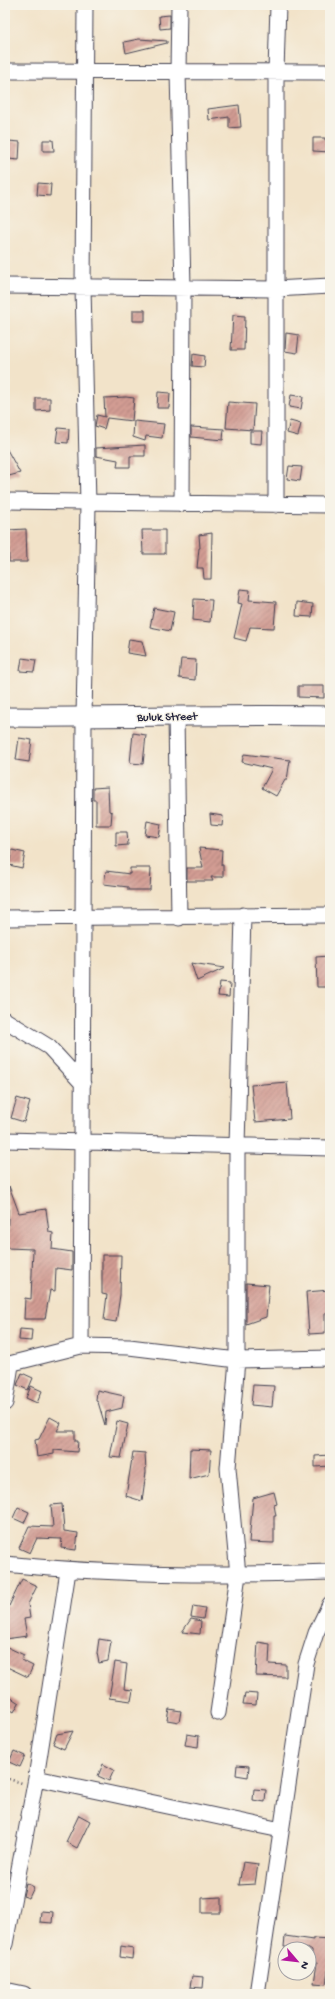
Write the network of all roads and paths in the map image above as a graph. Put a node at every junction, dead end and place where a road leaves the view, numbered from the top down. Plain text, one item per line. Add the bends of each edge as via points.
1 (85, 5) edge
2 (179, 5) edge
3 (278, 5) edge
4 (5, 71) edge
5 (83, 71) junction
6 (178, 72) junction
7 (276, 72) junction
8 (330, 72) edge
9 (5, 286) edge
10 (330, 286) edge
11 (83, 287) junction
12 (182, 287) junction
13 (275, 289) junction
14 (5, 501) edge
15 (88, 504) junction
16 (182, 504) junction
17 (276, 505) junction
18 (330, 505) edge
19 (176, 715) junction
20 (330, 716) edge
21 (5, 717) edge
22 (84, 718) junction
23 (243, 915) junction
24 (330, 915) edge
25 (83, 917) junction
26 (5, 918) edge
27 (179, 918) junction
28 (5, 1020) edge
29 (83, 1084) junction
30 (5, 1140) edge
31 (83, 1142) junction
32 (237, 1146) junction
33 (330, 1148) edge
34 (81, 1346) junction
35 (330, 1358) edge
36 (237, 1360) junction
37 (8, 1365) edge
38 (5, 1403) edge
39 (5, 1564) edge
40 (68, 1570) junction
41 (330, 1572) edge
42 (238, 1575) junction
43 (330, 1604) edge
44 (218, 1712) dead end
45 (36, 1778) junction
46 (282, 1830) junction
47 (5, 1944) edge
48 (5, 1990) edge
49 (24, 1994) edge
50 (257, 1994) edge

1 - 5 street
2 - 6 street
3 - 7 street
4 - 5 street
5 - 6 street
5 - 11 street
6 - 7 street
6 - 12 street
7 - 8 street
7 - 13 street
9 - 11 street
10 - 13 street
11 - 12 street
11 - 15 street
12 - 13 street
12 - 16 street
13 - 17 street
14 - 15 street
15 - 16 street
15 - 22 street
16 - 17 street
17 - 18 street
19 - 20 street, Buluk Street
19 - 22 street, Buluk Street
19 - 27 street
21 - 22 street, Buluk Street
22 - 25 street
23 - 24 street
23 - 27 street
23 - 32 street
25 - 26 street
25 - 27 street
25 - 29 street
28 - 29 street via 49,1046
29 - 31 street
30 - 31 street
31 - 32 street
31 - 34 street
32 - 33 street
32 - 36 street
34 - 36 street via 129,1347
34 - 37 street
35 - 36 street
36 - 42 street via 228,1468
37 - 38 street
39 - 40 street
40 - 42 street
40 - 45 street
41 - 42 street
42 - 44 street
43 - 46 street via 316,1633 306,1664
45 - 46 street
45 - 47 street
46 - 50 street
48 - 49 street

